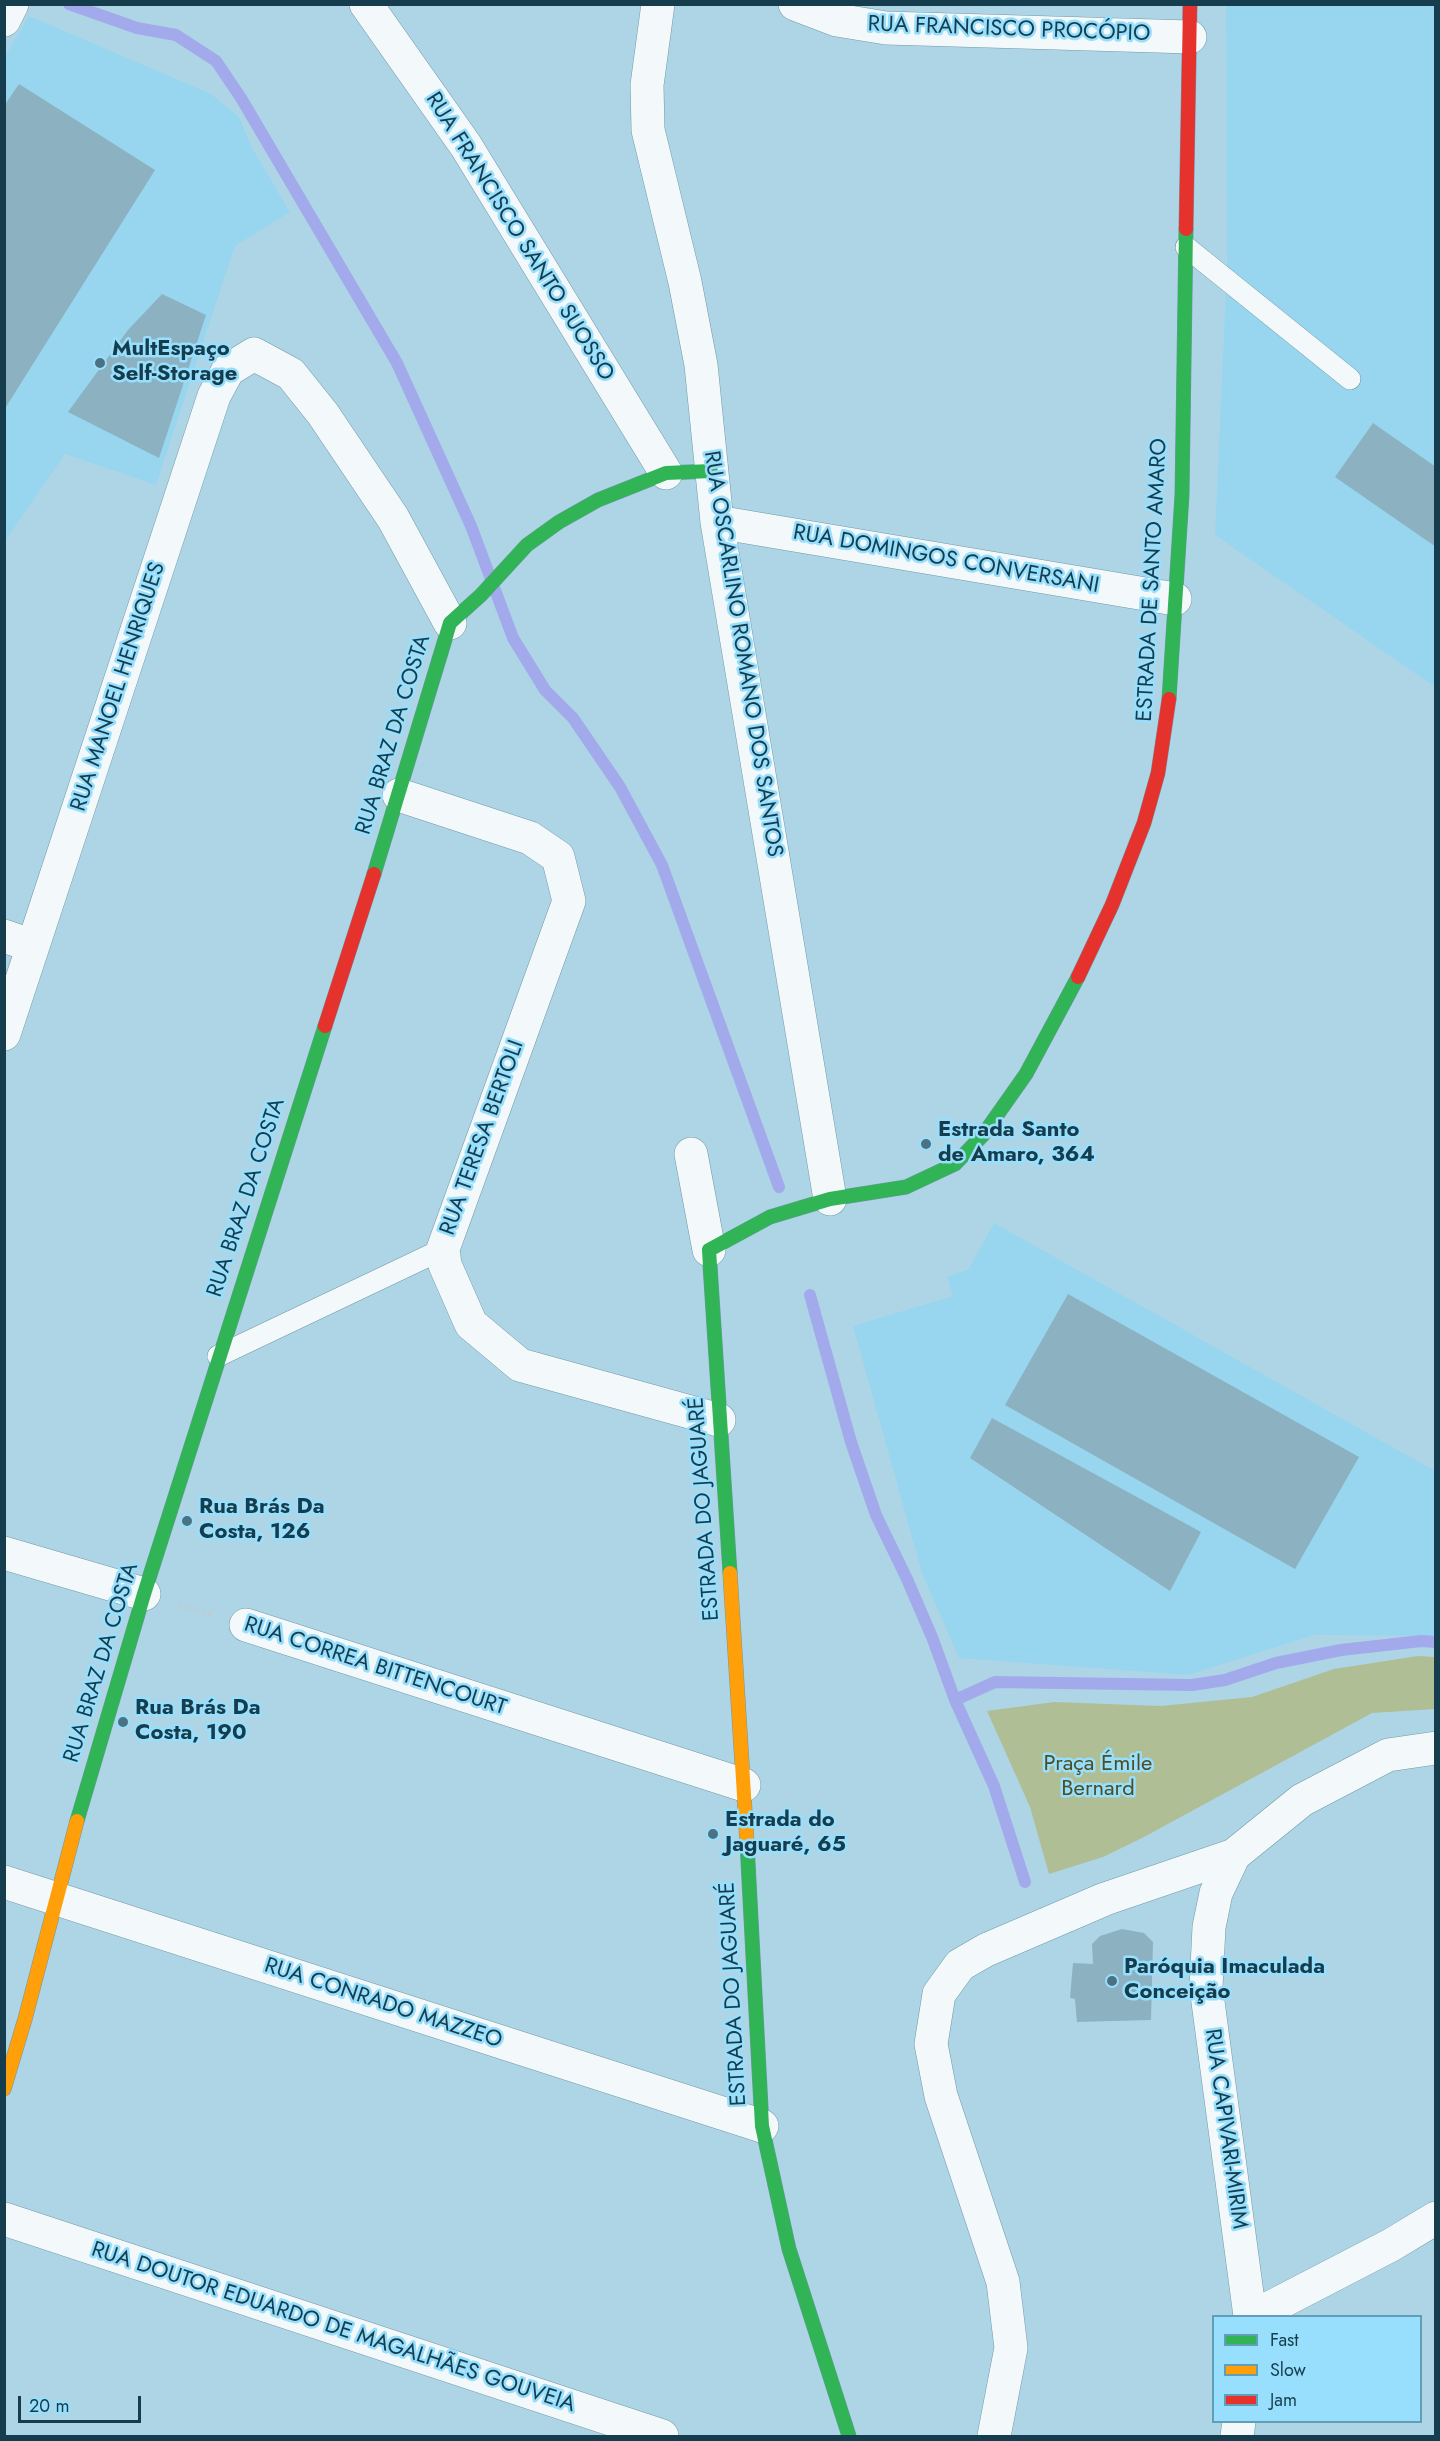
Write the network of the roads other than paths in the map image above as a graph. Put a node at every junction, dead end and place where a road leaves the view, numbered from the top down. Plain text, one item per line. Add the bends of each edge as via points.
1 (366, 4) edge
2 (658, 4) edge
3 (795, 4) edge
4 (1190, 4) edge
5 (1190, 37) junction
6 (1186, 247) junction
7 (1350, 379) dead end
8 (711, 471) junction
9 (666, 473) junction
10 (717, 522) junction
11 (1175, 599) junction
12 (450, 623) junction
13 (399, 795) junction
14 (19, 941) edge
15 (4, 1034) edge
16 (691, 1154) dead end
17 (830, 1198) junction
18 (443, 1249) junction
19 (709, 1250) junction
20 (218, 1356) junction
21 (719, 1420) junction
22 (4, 1553) edge
23 (144, 1594) junction
24 (246, 1625) road end
25 (1436, 1748) edge
26 (744, 1785) junction
27 (1234, 1855) junction
28 (4, 1882) edge
29 (58, 1899) junction
30 (4, 2089) edge
31 (762, 2126) junction
32 (1436, 2218) edge
33 (4, 2219) edge
34 (1252, 2315) edge
35 (1254, 2315) edge
36 (662, 2436) edge
37 (849, 2436) edge
38 (994, 2436) edge

1 - 9 street, RUA FRANCISCO SANTO SUOSSO via 472,156
2 - 8 street, RUA OSCARLINO ROMANO DOS SANTOS via 647,86 648,130 701,365
3 - 5 street, RUA FRANCISCO PROCÓPIO via 837,20 886,28
4 - 5 street, ESTRADA DE SANTO AMARO
5 - 6 street, ESTRADA DE SANTO AMARO
6 - 7 lane
6 - 11 street, ESTRADA DE SANTO AMARO via 1182,495
8 - 9 street, RUA BRAZ DA COSTA
8 - 10 street, RUA OSCARLINO ROMANO DOS SANTOS
9 - 12 street, RUA BRAZ DA COSTA via 598,500 559,522 526,545
10 - 11 street, RUA DOMINGOS CONVERSANI
10 - 17 street, RUA OSCARLINO ROMANO DOS SANTOS
11 - 17 street, ESTRADA DE SANTO AMARO via 1168,715 1144,823 1113,905 1026,1074 983,1135 955,1164 906,1187
12 - 13 street, RUA BRAZ DA COSTA
12 - 14 street, RUA MANOEL HENRIQUES via 393,518 291,374 254,354 228,370 214,396
13 - 18 street, RUA TERESA BERTOLI via 530,838 558,857 569,901
13 - 20 street, RUA BRAZ DA COSTA
14 - 15 street, RUA MANOEL HENRIQUES
16 - 19 street
17 - 19 street, ESTRADA DE SANTO AMARO via 770,1216
18 - 20 lane
18 - 21 street, RUA TERESA BERTOLI via 445,1265 471,1324 520,1365
19 - 21 street, ESTRADA DO JAGUARÉ
20 - 23 street, RUA BRAZ DA COSTA
21 - 26 street, ESTRADA DO JAGUARÉ
22 - 23 street
23 - 29 street, RUA BRAZ DA COSTA via 86,1788
24 - 26 street, RUA CORREA BITTENCOURT
25 - 27 street, RUA CAPIVARI-MIRIM via 1388,1755 1302,1800
26 - 31 street, ESTRADA DO JAGUARÉ
27 - 34 street, RUA CAPIVARI-MIRIM via 1216,1893 1209,1927 1206,1987
27 - 38 street via 1106,1899 986,1950 960,1965 939,1994 931,2044 941,2097 1004,2282 1011,2348
28 - 29 street, RUA CONRADO MAZZEO
29 - 30 street, RUA BRAZ DA COSTA
29 - 31 street, RUA CONRADO MAZZEO
31 - 37 street, ESTRADA DO JAGUARÉ via 789,2249
32 - 35 street
33 - 36 street, RUA DOUTOR EDUARDO DE MAGALHÃES GOUVEIA

